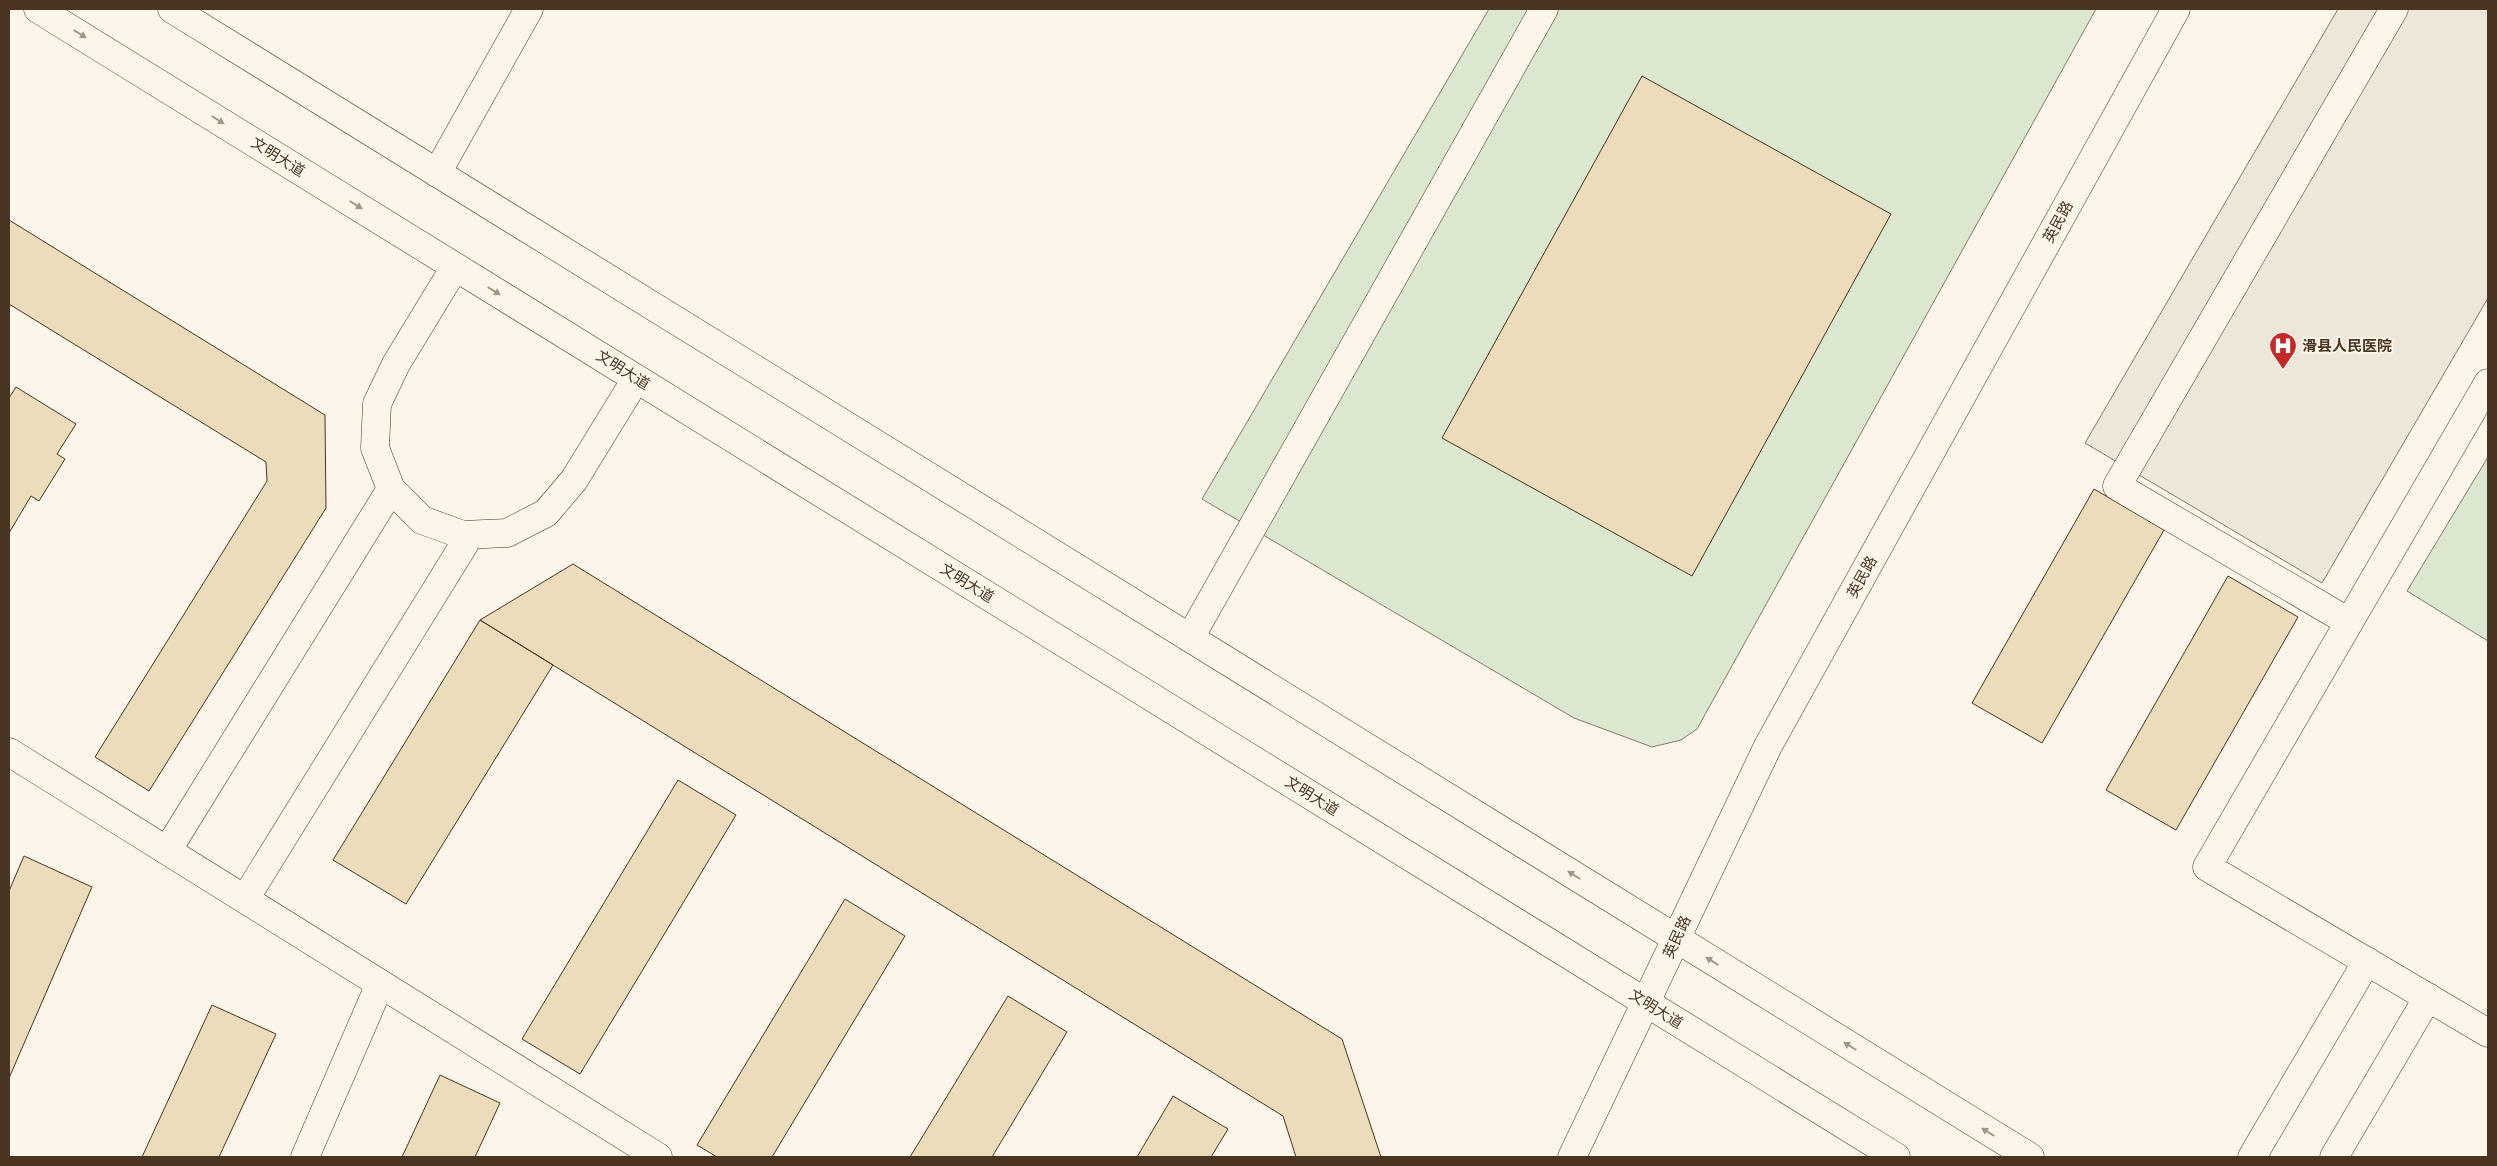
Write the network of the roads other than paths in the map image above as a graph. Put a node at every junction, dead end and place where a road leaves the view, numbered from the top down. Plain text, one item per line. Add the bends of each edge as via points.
1 (38, 9) edge
2 (172, 9) edge
3 (529, 9) edge
4 (1544, 9) edge
5 (2176, 9) edge
6 (2394, 9) edge
7 (437, 173) junction
8 (455, 267) junction
9 (636, 379) junction
10 (2488, 383) edge
11 (391, 489) junction
12 (470, 535) junction
13 (2349, 622) junction
14 (1190, 638) junction
15 (9, 752) edge
16 (167, 851) junction
17 (245, 899) junction
18 (1676, 938) junction
19 (2367, 961) junction
20 (380, 984) junction
21 (2428, 997) junction
22 (1646, 1003) junction
23 (2488, 1033) edge
24 (305, 1157) edge
25 (658, 1157) edge
26 (1572, 1157) edge
27 (1896, 1157) edge
28 (2030, 1157) edge
29 (2252, 1157) edge
30 (2334, 1157) edge

1 -> 8 main road, 文明大道
2 - 7 main road
3 - 7 main road
4 - 14 main road
5 - 18 main road, 英民路 via 1768,746
6 - 13 main road via 2117,486
7 - 14 main road
8 -> 9 main road, 文明大道
8 - 11 main road via 396,364 377,404 375,448
9 - 12 main road via 574,480 546,514 507,533
9 - 22 main road, 文明大道
10 - 13 main road
11 - 12 main road via 422,520 463,536
11 - 16 main road
12 - 17 main road
13 - 19 main road via 2207,867
18 -> 14 main road
15 - 16 main road
16 - 17 main road
17 - 20 main road
18 - 22 main road, 英民路
28 -> 18 main road
19 - 21 main road
19 - 29 main road
20 - 24 main road
20 - 25 main road
21 - 23 main road
21 - 30 main road
22 - 26 main road, 英民路
22 - 27 main road, 文明大道

